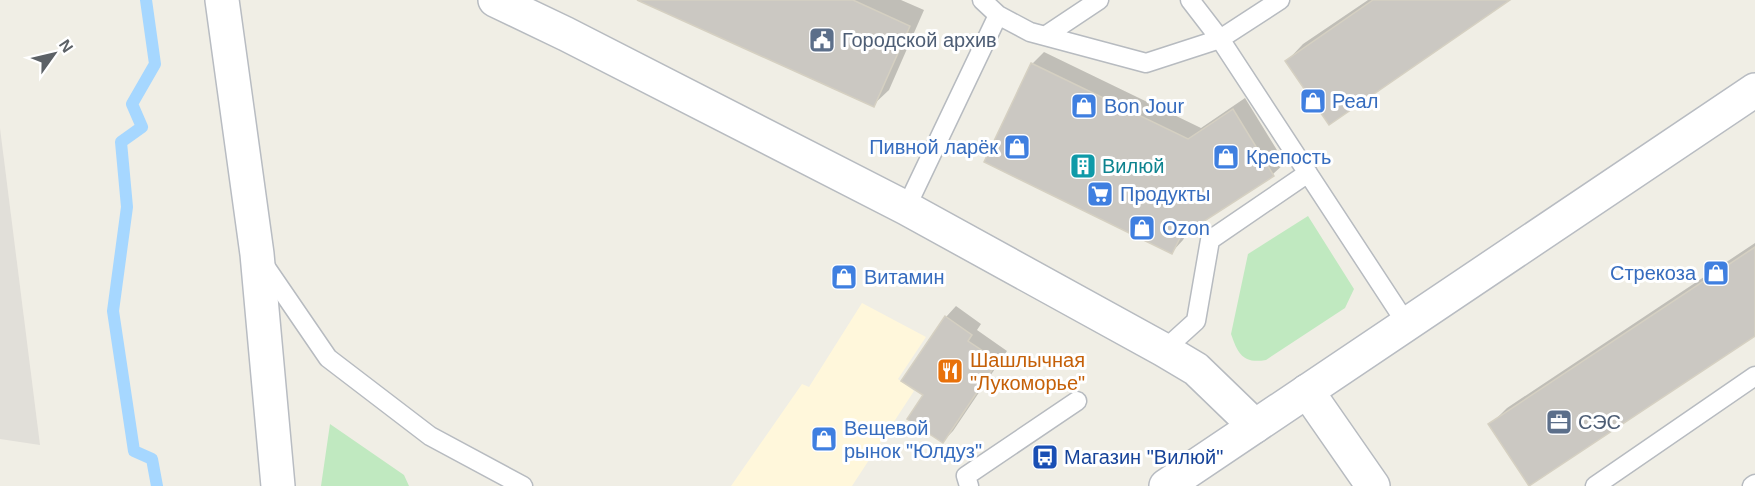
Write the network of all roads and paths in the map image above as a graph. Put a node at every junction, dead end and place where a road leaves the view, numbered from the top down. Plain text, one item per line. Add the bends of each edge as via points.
1 (222, 0) edge
2 (495, 0) edge
3 (982, 0) edge
4 (1099, 0) edge
5 (1190, 0) edge
6 (1280, 0) edge
7 (998, 15) junction
8 (1045, 36) junction
9 (1220, 39) junction
10 (1755, 90) edge
11 (1308, 173) junction
12 (906, 208) junction
13 (257, 254) junction
14 (1406, 323) junction
15 (1164, 351) junction
16 (1755, 376) edge
17 (1307, 391) junction
18 (1077, 400) dead end
19 (1255, 426) junction
20 (278, 486) edge
21 (523, 486) edge
22 (969, 486) edge
23 (1166, 486) edge
24 (1373, 486) edge
25 (1594, 486) edge

1 - 13 street
2 - 12 street
3 - 7 lane
4 - 8 lane
5 - 9 lane
6 - 9 lane
7 - 8 lane
7 - 12 lane
8 - 9 lane via 1146,63
9 - 11 lane
10 - 14 street
11 - 14 lane
11 - 15 lane via 1210,240 1196,321
12 - 15 street
13 - 20 street
13 - 21 lane via 328,358 430,436
14 - 17 street
15 - 19 street via 1196,369
16 - 25 lane
17 - 19 street
17 - 24 street
18 - 22 lane via 966,476
19 - 23 street

